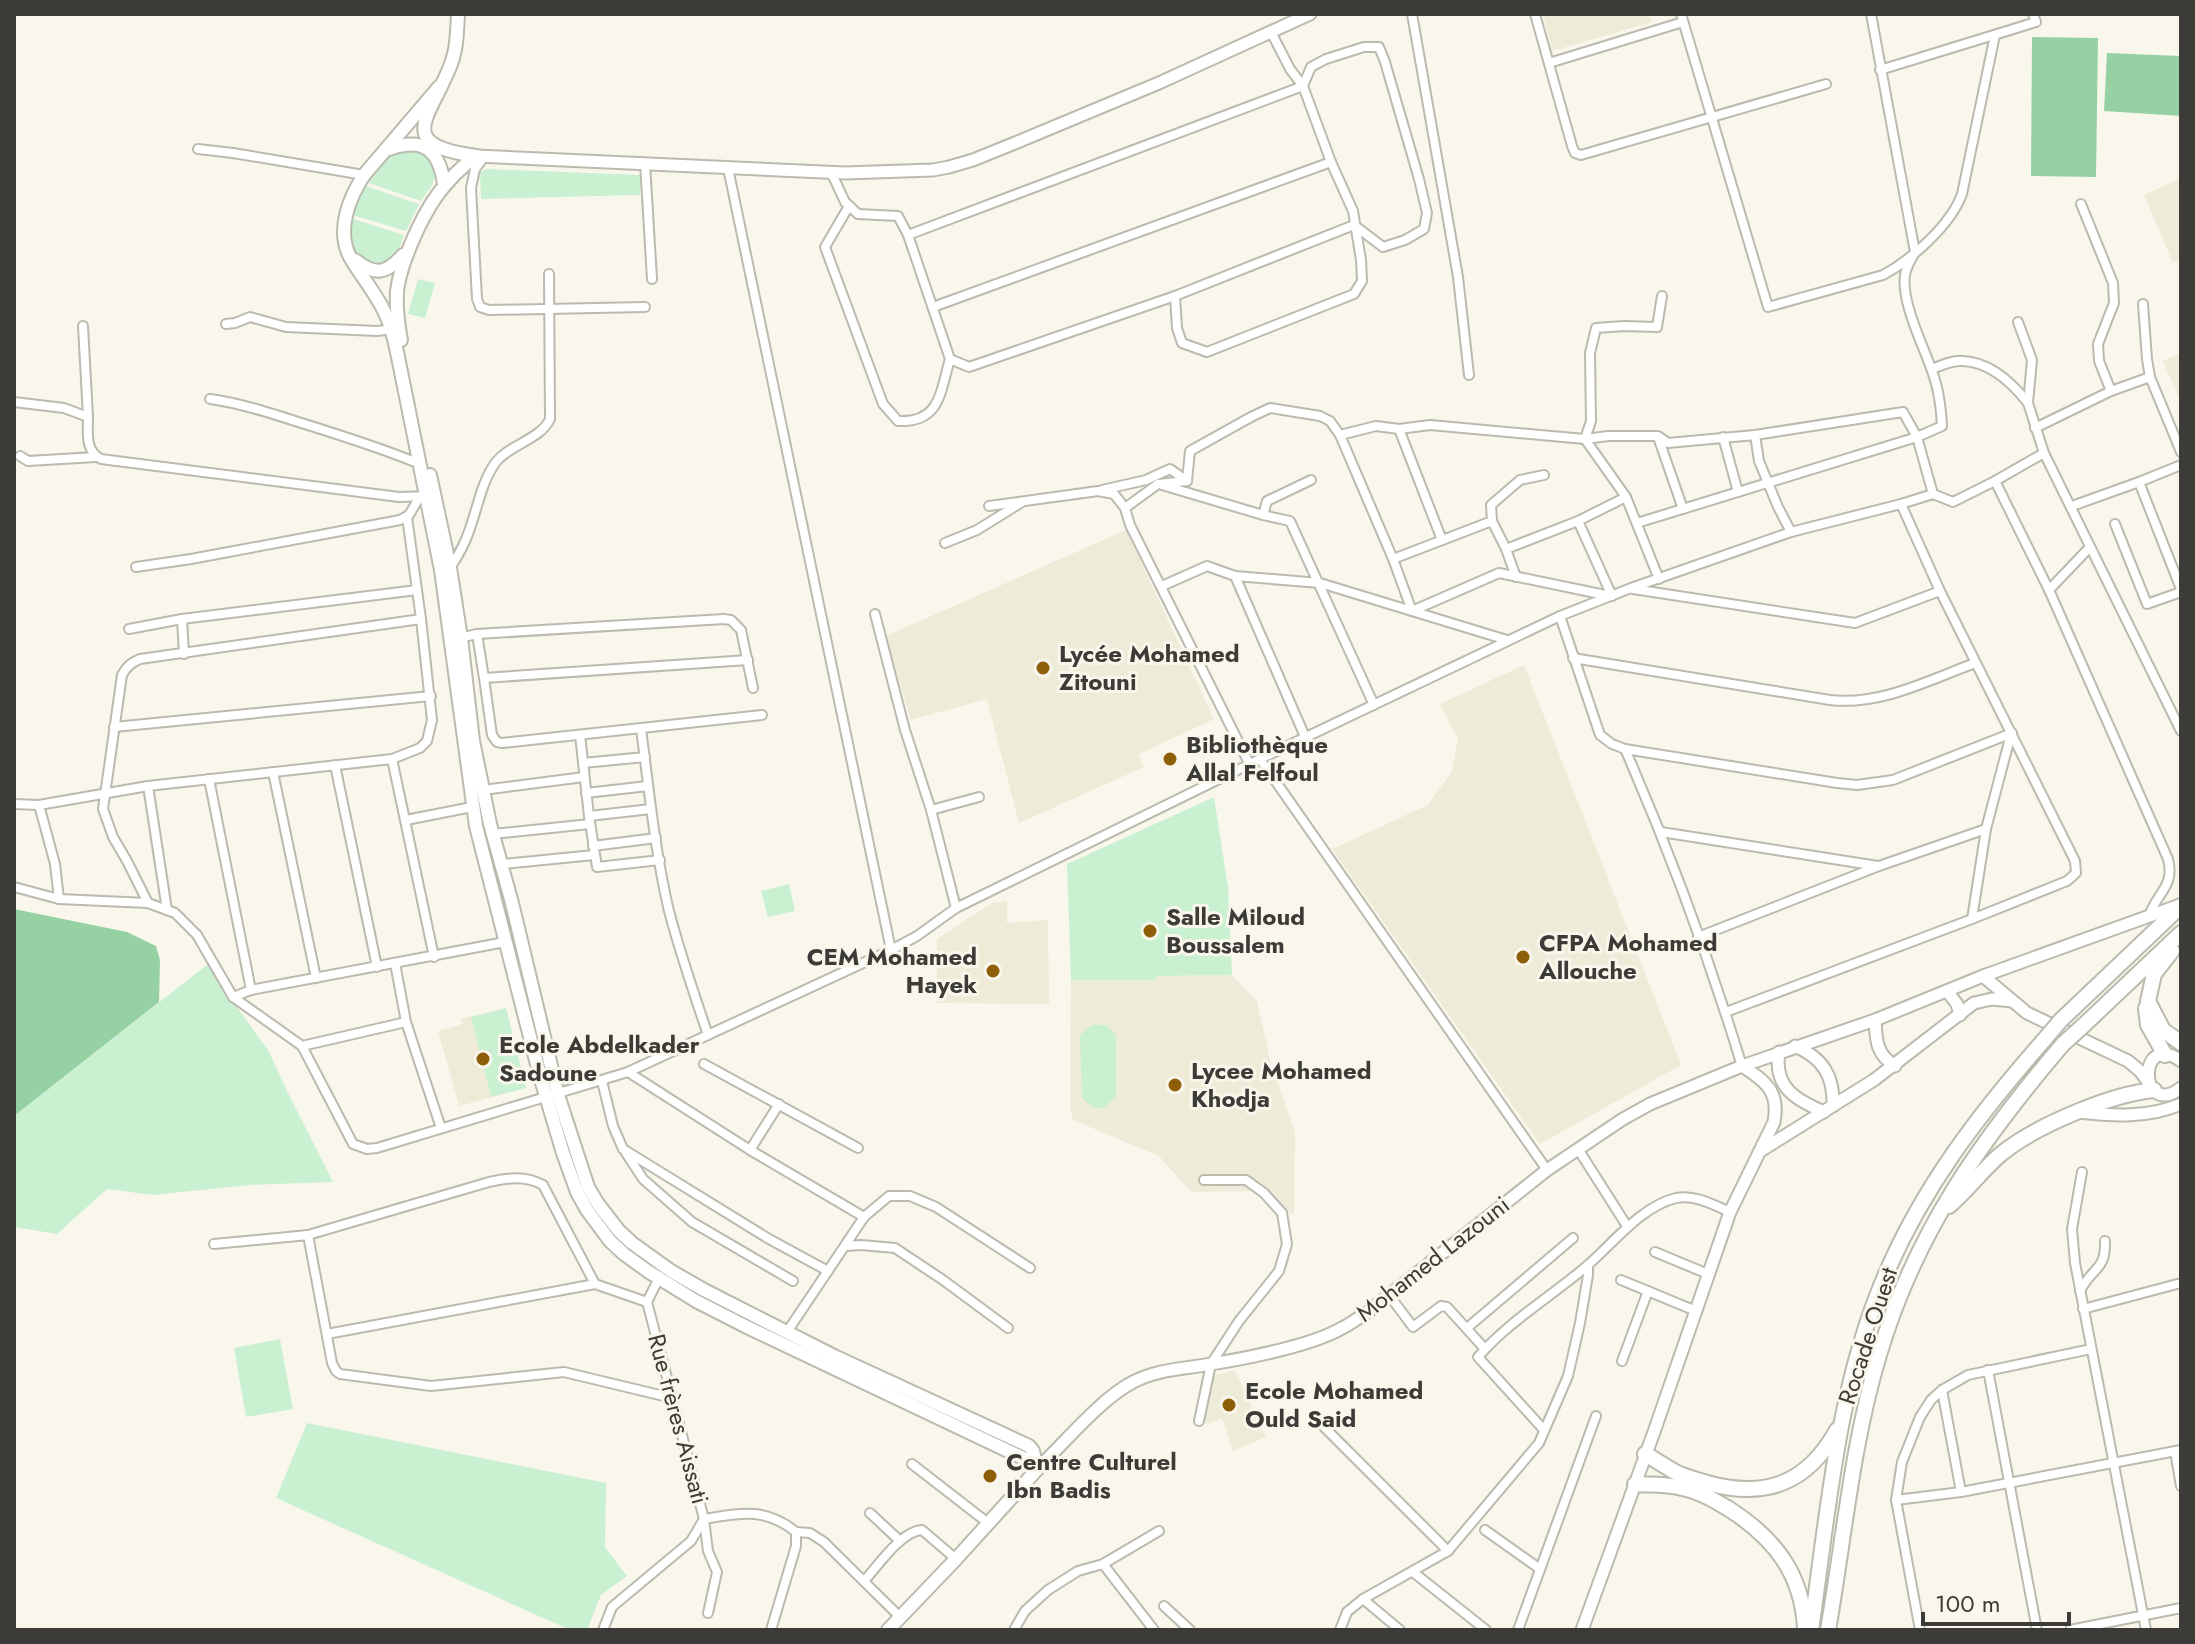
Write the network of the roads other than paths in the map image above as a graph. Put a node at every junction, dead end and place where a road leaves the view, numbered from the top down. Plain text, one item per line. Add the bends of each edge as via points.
1 (458, 14) edge
2 (1310, 14) edge
3 (1412, 14) edge
4 (1535, 14) edge
5 (1871, 14) edge
6 (2033, 14) edge
7 (1682, 18) edge
8 (1271, 32) junction
9 (1995, 35) junction
10 (1549, 63) junction
11 (1880, 70) junction
12 (1826, 84) dead end
13 (1303, 86) junction
14 (439, 87) junction
15 (1710, 118) junction
16 (198, 149) dead end
17 (386, 150) junction
18 (435, 150) junction
19 (480, 156) junction
20 (1331, 162) junction
21 (645, 163) junction
22 (728, 168) junction
23 (831, 172) junction
24 (364, 175) junction
25 (444, 184) junction
26 (2081, 204) dead end
27 (849, 206) junction
28 (1354, 225) junction
29 (908, 235) junction
30 (410, 246) junction
31 (1915, 252) junction
32 (349, 255) junction
33 (549, 274) dead end
34 (652, 279) dead end
35 (1175, 296) junction
36 (1662, 296) dead end
37 (2143, 304) dead end
38 (645, 307) dead end
39 (933, 307) junction
40 (549, 308) junction
41 (2018, 322) dead end
42 (226, 324) dead end
43 (83, 326) dead end
44 (395, 329) junction
45 (950, 359) junction
46 (1932, 369) junction
47 (1469, 375) dead end
48 (2150, 377) junction
49 (2111, 391) junction
50 (210, 399) dead end
51 (14, 402) edge
52 (2028, 403) junction
53 (88, 417) junction
54 (2035, 428) junction
55 (1399, 429) junction
56 (1340, 435) junction
57 (1755, 435) junction
58 (1658, 436) junction
59 (1723, 437) junction
60 (1917, 437) junction
61 (1585, 439) junction
62 (2181, 452) edge
63 (2044, 453) junction
64 (20, 456) dead end
65 (96, 457) junction
66 (420, 464) junction
67 (2181, 465) edge
68 (1544, 475) dead end
69 (1311, 480) dead end
70 (1187, 481) junction
71 (1995, 481) junction
72 (1768, 482) junction
73 (2139, 482) junction
74 (1158, 484) junction
75 (1098, 491) junction
76 (1738, 492) junction
77 (1933, 494) junction
78 (426, 497) junction
79 (1626, 497) junction
80 (1023, 501) junction
81 (1901, 504) junction
82 (989, 506) dead end
83 (2072, 506) junction
84 (1125, 508) junction
85 (1683, 509) junction
86 (1263, 515) junction
87 (407, 517) junction
88 (1492, 521) junction
89 (1578, 521) junction
90 (1637, 523) junction
91 (2115, 524) dead end
92 (1791, 532) junction
93 (1442, 540) junction
94 (945, 543) dead end
95 (2090, 547) junction
96 (1506, 549) junction
97 (1393, 559) junction
98 (136, 567) dead end
99 (450, 568) junction
100 (1235, 576) junction
101 (1516, 577) junction
102 (1659, 579) junction
103 (1318, 583) junction
104 (1162, 586) junction
105 (1631, 588) junction
106 (417, 590) junction
107 (2049, 590) junction
108 (2181, 590) edge
109 (1940, 591) junction
110 (1612, 596) junction
111 (1412, 611) junction
112 (875, 614) dead end
113 (1560, 616) junction
114 (182, 619) junction
115 (421, 619) junction
116 (129, 629) dead end
117 (477, 634) junction
118 (455, 639) junction
119 (1508, 641) junction
120 (184, 654) junction
121 (1573, 658) junction
122 (748, 660) junction
123 (1975, 663) junction
124 (484, 678) junction
125 (753, 688) dead end
126 (431, 696) junction
127 (1374, 705) junction
128 (762, 715) dead end
129 (114, 727) junction
130 (641, 729) junction
131 (2181, 731) edge
132 (2012, 733) junction
133 (580, 735) junction
134 (1306, 739) junction
135 (1625, 749) junction
136 (645, 757) junction
137 (392, 759) junction
138 (1260, 759) junction
139 (583, 763) junction
140 (335, 765) junction
141 (1250, 765) junction
142 (273, 772) junction
143 (584, 777) junction
144 (209, 779) junction
145 (148, 786) junction
146 (648, 786) junction
147 (483, 790) junction
148 (586, 793) junction
149 (106, 794) junction
150 (979, 797) dead end
151 (14, 804) edge
152 (39, 805) junction
153 (472, 807) junction
154 (651, 809) junction
155 (931, 810) junction
156 (406, 820) junction
157 (589, 820) junction
158 (1986, 829) junction
159 (1661, 832) junction
160 (493, 834) junction
161 (656, 838) junction
162 (594, 850) junction
163 (660, 860) junction
164 (502, 864) junction
165 (1879, 866) junction
166 (14, 887) edge
167 (59, 899) junction
168 (148, 903) junction
169 (2181, 905) edge
170 (956, 908) junction
171 (167, 910) junction
172 (2149, 916) junction
173 (1972, 919) junction
174 (2181, 933) edge
175 (1698, 937) junction
176 (2181, 941) edge
177 (505, 942) junction
178 (891, 950) junction
179 (434, 957) junction
180 (395, 963) junction
181 (377, 967) junction
182 (1983, 976) junction
183 (316, 978) junction
184 (251, 990) junction
185 (1947, 991) junction
186 (233, 997) junction
187 (2012, 1001) junction
188 (2148, 1001) junction
189 (1726, 1012) junction
190 (1960, 1015) junction
191 (1875, 1020) junction
192 (406, 1022) junction
193 (708, 1035) junction
194 (2181, 1043) edge
195 (302, 1046) junction
196 (1795, 1046) junction
197 (1779, 1052) junction
198 (2121, 1057) junction
199 (2159, 1058) junction
200 (2181, 1060) edge
201 (704, 1064) dead end
202 (1742, 1066) junction
203 (1895, 1066) junction
204 (628, 1072) junction
205 (602, 1081) junction
206 (1785, 1086) junction
207 (2152, 1087) junction
208 (2181, 1088) edge
209 (1772, 1092) junction
210 (552, 1096) junction
211 (779, 1104) junction
212 (2181, 1104) edge
213 (1828, 1109) junction
214 (2078, 1112) junction
215 (441, 1128) junction
216 (858, 1148) dead end
217 (623, 1149) junction
218 (1578, 1149) junction
219 (750, 1150) junction
220 (1759, 1152) junction
221 (1547, 1170) junction
222 (2082, 1172) dead end
223 (1204, 1180) dead end
224 (1730, 1212) junction
225 (864, 1217) junction
226 (1937, 1217) junction
227 (1627, 1226) junction
228 (308, 1235) junction
229 (1573, 1238) dead end
230 (2105, 1241) dead end
231 (214, 1244) dead end
232 (846, 1246) junction
233 (1655, 1252) dead end
234 (1588, 1265) junction
235 (1030, 1268) dead end
236 (828, 1271) junction
237 (662, 1272) junction
238 (1708, 1274) junction
239 (1621, 1280) dead end
240 (793, 1281) dead end
241 (2181, 1283) edge
242 (595, 1284) junction
243 (1648, 1291) junction
244 (2079, 1292) junction
245 (1389, 1295) junction
246 (647, 1302) junction
247 (2083, 1309) junction
248 (1696, 1311) junction
249 (1008, 1328) dead end
250 (1467, 1328) junction
251 (787, 1332) junction
252 (327, 1334) junction
253 (1485, 1349) junction
254 (2091, 1349) junction
255 (1622, 1361) dead end
256 (1211, 1364) junction
257 (1988, 1370) junction
258 (1942, 1390) junction
259 (672, 1398) junction
260 (1843, 1415) junction
261 (1596, 1416) dead end
262 (1199, 1421) dead end
263 (1324, 1427) dead end
264 (1544, 1430) junction
265 (1654, 1432) junction
266 (2178, 1450) edge
267 (1645, 1454) junction
268 (1038, 1462) junction
269 (2114, 1462) junction
270 (912, 1464) dead end
271 (1667, 1466) junction
272 (2011, 1483) junction
273 (1635, 1484) junction
274 (2181, 1486) edge
275 (1961, 1492) junction
276 (1896, 1500) junction
277 (870, 1513) dead end
278 (704, 1519) junction
279 (988, 1523) junction
280 (1485, 1530) dead end
281 (1159, 1531) dead end
282 (796, 1532) junction
283 (900, 1541) junction
284 (1448, 1551) junction
285 (956, 1559) junction
286 (1103, 1564) junction
287 (1540, 1569) junction
288 (1413, 1572) junction
289 (864, 1581) junction
290 (1363, 1599) junction
291 (1164, 1606) dead end
292 (2181, 1608) edge
293 (708, 1613) dead end
294 (2143, 1616) junction
295 (900, 1617) junction
296 (603, 1630) edge
297 (771, 1630) edge
298 (888, 1630) edge
299 (1014, 1630) edge
300 (1154, 1630) edge
301 (1190, 1630) edge
302 (1340, 1630) edge
303 (1400, 1630) edge
304 (1486, 1630) edge
305 (1518, 1630) edge
306 (1582, 1630) edge
307 (1808, 1630) edge
308 (1828, 1630) edge
309 (1920, 1630) edge
310 (2037, 1630) edge
311 (2070, 1630) edge
312 (2146, 1630) edge

1 - 14 main road via 454,56
2 - 8 main road
3 - 47 street via 1458,277
4 - 10 street
5 - 11 street
6 - 9 street via 2036,22
7 - 10 street
7 - 15 street
8 - 13 street
8 - 23 main road via 960,164 933,170
9 - 11 street
9 - 31 street via 1962,194 1956,209
10 - 15 street via 1575,153
11 - 31 street
12 - 15 street
13 - 20 street
13 - 28 street via 1311,67 1326,59 1379,47 1427,213 1424,229 1383,247
13 - 29 street
14 - 17 main road
14 - 18 main road via 423,123
15 - 31 street via 1768,307 1883,275
16 - 24 street
17 - 18 main road via 413,144
17 - 24 main road
18 - 19 main road
18 - 25 main road
19 - 21 main road
19 - 25 main road
19 - 40 street via 471,188 477,303 489,310
20 - 28 street
20 - 39 street
21 - 22 main road
21 - 34 street
22 - 23 main road
22 - 178 street
23 - 27 street
24 - 32 main road via 346,213
25 - 30 main road
26 - 49 street via 2113,283 2114,303 2098,344
27 - 29 street via 858,214 898,216
27 - 45 street via 825,247 889,413 898,421 926,417 938,401
28 - 35 street
28 - 35 street via 1362,281 1354,294 1237,341 1207,352 1182,343
29 - 39 street
30 - 32 main road via 395,264 380,271 365,268
30 - 44 main road via 401,268
31 - 46 street via 1905,281
32 - 44 main road
33 - 40 street
35 - 45 street via 969,367
36 - 61 street via 1657,327 1596,328 1590,353 1591,421
37 - 48 street
38 - 40 street
39 - 45 street
40 - 99 street via 550,419 494,466
41 - 52 street via 2032,360
42 - 44 street via 250,317 286,327
43 - 53 street
44 - 66 main road
44 - 78 main road
46 - 52 street via 1948,362 1979,364 2014,386
46 - 60 street via 1942,426
48 - 49 street
48 - 62 street
49 - 54 street
50 - 66 street via 326,430
51 - 53 street via 64,408
52 - 54 street
53 - 65 street via 89,446
54 - 63 street
55 - 56 street via 1376,426
55 - 61 street via 1430,425
55 - 93 street
56 - 70 street via 1320,416 1270,408 1190,451
56 - 97 street
57 - 59 street
57 - 60 street via 1903,412
57 - 72 street
58 - 59 street via 1668,443
58 - 61 street
58 - 85 street
59 - 76 street
60 - 72 street
60 - 77 street
61 - 79 street
63 - 71 street
63 - 83 street
64 - 65 street via 28,461
65 - 78 street
66 - 78 main road
67 - 73 street
68 - 88 street via 1520,480 1491,505
69 - 86 street via 1267,501
70 - 74 street
70 - 75 street via 1170,469
71 - 77 street via 1953,502
71 - 107 street
72 - 76 street
72 - 92 street
73 - 83 street
73 - 108 street
74 - 84 street
74 - 86 street
75 - 80 street
75 - 84 street via 1114,494
76 - 85 street
77 - 81 street
78 - 87 street
78 - 99 main road
78 - 118 main road
79 - 89 street
79 - 90 street
80 - 82 street
80 - 94 street
81 - 92 street
81 - 109 street
83 - 95 street
84 - 104 street
85 - 90 street
86 - 103 street via 1290,521
87 - 98 street
87 - 106 street
88 - 93 street
88 - 96 street
89 - 96 street
89 - 110 street
90 - 102 street
91 - 108 street via 2147,604
92 - 102 street
93 - 97 street
95 - 107 street
95 - 131 street
96 - 101 street
97 - 111 street
99 - 118 main road
100 - 103 street
100 - 104 street via 1207,566
100 - 134 street
101 - 110 street
101 - 111 street via 1499,573
102 - 105 street
103 - 111 street
103 - 127 street
104 - 141 street
105 - 109 street via 1855,623
105 - 110 street
106 - 114 street
106 - 115 street
107 - 172 street via 2168,859 2169,883
109 - 123 street
110 - 113 street
111 - 119 street
112 - 155 street
113 - 119 street
113 - 121 street
114 - 116 street
114 - 120 street
115 - 120 street
115 - 126 street
117 - 118 street
117 - 122 street via 724,619 741,630
117 - 124 street
118 - 147 main road
118 - 153 main road
119 - 127 street
120 - 129 street via 140,659 126,668
121 - 123 street via 1854,702 1880,698
121 - 135 street via 1600,735
122 - 124 street
122 - 125 street
123 - 132 street
124 - 133 street via 497,742
126 - 129 street
126 - 137 street via 427,741
127 - 134 street
128 - 130 street
129 - 149 street
130 - 133 street
130 - 136 street
132 - 135 street via 1893,780 1857,785
132 - 158 street
132 - 173 street via 2075,861 2076,873
133 - 139 street
134 - 138 street
135 - 159 street
136 - 139 street
136 - 146 street
137 - 140 street
137 - 156 street
138 - 141 street
138 - 221 street
139 - 143 street
140 - 142 street
140 - 181 street
141 - 170 street
142 - 144 street
142 - 183 street
143 - 147 street
143 - 148 street
144 - 145 street
144 - 184 street
145 - 149 street
145 - 171 street
146 - 148 street
146 - 154 street
147 - 160 main road
148 - 157 street
149 - 152 street
149 - 168 street via 106,821
150 - 155 street
151 - 152 street
152 - 167 street
153 - 156 street
153 - 177 main road
154 - 157 street
154 - 161 street
155 - 170 street
156 - 179 street
157 - 160 street
157 - 162 street
158 - 165 street
158 - 173 street
159 - 165 street
159 - 175 street
160 - 164 main road
161 - 162 street
161 - 163 street
162 - 163 street via 600,868
162 - 164 street
163 - 193 street via 669,910
164 - 210 main road
165 - 175 street
166 - 167 street
167 - 168 street
168 - 171 street
169 - 172 main road, Mohamed Lazouni
169 - 260 highway, Rocade Ouest, bridge via 2061,1020 1966,1134 1931,1186 1873,1307
170 - 178 street
171 - 186 street via 197,935
172 - 182 main road, Mohamed Lazouni
173 - 189 street
174 - 226 highway, Rocade Ouest, bridge via 2063,1044 2001,1119
175 - 189 street
176 - 188 highway via 2154,974
177 - 179 street
177 - 210 main road
178 - 193 street
179 - 180 street
180 - 181 street
180 - 192 street
181 - 183 street
182 - 185 main road, Mohamed Lazouni
182 - 187 main road
183 - 184 street
184 - 186 street
185 - 190 main road
185 - 191 main road, Mohamed Lazouni
186 - 195 street
187 - 190 main road via 1980,1000
187 - 198 main road
188 - 194 highway via 2163,1030
188 - 199 highway via 2145,1013
189 - 202 street
190 - 203 main road
191 - 196 main road, Mohamed Lazouni
191 - 203 main road via 1878,1049
192 - 195 street
192 - 215 street
193 - 204 street
195 - 215 street via 359,1148 377,1148
196 - 197 main road, Mohamed Lazouni
196 - 213 main road via 1827,1070
197 - 202 main road, Mohamed Lazouni
197 - 206 main road via 1778,1070
198 - 199 main road
198 - 207 main road
199 - 200 main road via 2171,1055
199 - 207 main road via 2147,1073
201 - 211 street
202 - 209 main road
202 - 218 main road, Mohamed Lazouni via 1650,1104
203 - 213 main road
204 - 205 street
204 - 219 street
205 - 210 street
205 - 217 street
206 - 209 main road
206 - 213 main road via 1802,1102
207 - 208 main road via 2169,1094
207 - 214 highway
209 - 220 main road via 1774,1122
210 - 215 street
210 - 237 main road via 563,1153 587,1210 610,1241
211 - 216 street
211 - 219 street
212 - 214 main road via 2143,1114
213 - 220 main road
214 - 226 highway via 2011,1146
217 - 236 street
217 - 240 street via 643,1179 692,1222
218 - 221 main road, Mohamed Lazouni
218 - 227 street
219 - 225 street
220 - 224 main road
221 - 245 main road, Mohamed Lazouni
222 - 244 street via 2072,1229
223 - 256 street via 1246,1180 1264,1193 1282,1213 1287,1244 1279,1271
224 - 227 street via 1678,1198
224 - 238 main road
225 - 232 street
225 - 235 street via 889,1196 910,1196
226 - 308 highway, Rocade Ouest via 1878,1357
227 - 234 street
228 - 231 street
228 - 242 street via 489,1182 533,1179 549,1194
228 - 252 street
229 - 250 street
230 - 244 street via 2104,1259
232 - 236 street
232 - 249 street via 895,1248
233 - 238 street
234 - 253 street
234 - 264 street via 1568,1376
236 - 251 street
237 - 246 street, Rue frères Aissati
237 - 251 main road
237 - 268 main road via 696,1301 747,1327
238 - 248 main road
239 - 243 street
241 - 247 street
242 - 246 street
242 - 252 street
243 - 248 street
243 - 255 street
244 - 247 street
245 - 250 street via 1413,1327 1444,1306
245 - 256 main road, Mohamed Lazouni via 1340,1330
246 - 259 street, Rue frères Aissati
247 - 254 street
248 - 265 main road
250 - 253 street
251 - 268 main road via 1029,1446
252 - 259 street via 333,1367 345,1375 431,1386 564,1372
253 - 264 street via 1478,1357
254 - 257 street
254 - 269 street
256 - 262 street
256 - 268 main road, Mohamed Lazouni via 1156,1372 1131,1383
257 - 258 street
257 - 272 street
258 - 275 street
258 - 276 street via 1909,1440
259 - 278 street, Rue frères Aissati
260 - 271 highway via 1810,1465 1770,1487 1719,1486
260 - 307 highway, Rocade Ouest
261 - 287 street
263 - 284 street
264 - 284 street via 1539,1443
265 - 267 main road
265 - 271 main road
266 - 269 street
266 - 274 street
267 - 271 highway
267 - 273 main road
268 - 279 main road
269 - 272 street
269 - 294 street
270 - 279 street
272 - 275 street
272 - 310 street
273 - 306 main road
273 - 307 highway via 1707,1495 1761,1531 1792,1574
275 - 276 street
276 - 309 street
277 - 283 street
278 - 282 street via 767,1515
278 - 293 street via 717,1572
278 - 296 street, Rue frères Aissati via 691,1541 612,1607
279 - 285 main road
280 - 287 street
281 - 286 street
282 - 289 street via 824,1542
282 - 297 street
283 - 285 street via 922,1530
283 - 289 street
284 - 288 street
285 - 295 main road
286 - 299 street via 1078,1571 1048,1590
286 - 300 street
287 - 305 street
288 - 290 street
288 - 304 street
289 - 295 street
290 - 302 street via 1347,1612
290 - 303 street
291 - 301 street
292 - 294 street
294 - 311 street
294 - 312 street
295 - 298 main road

